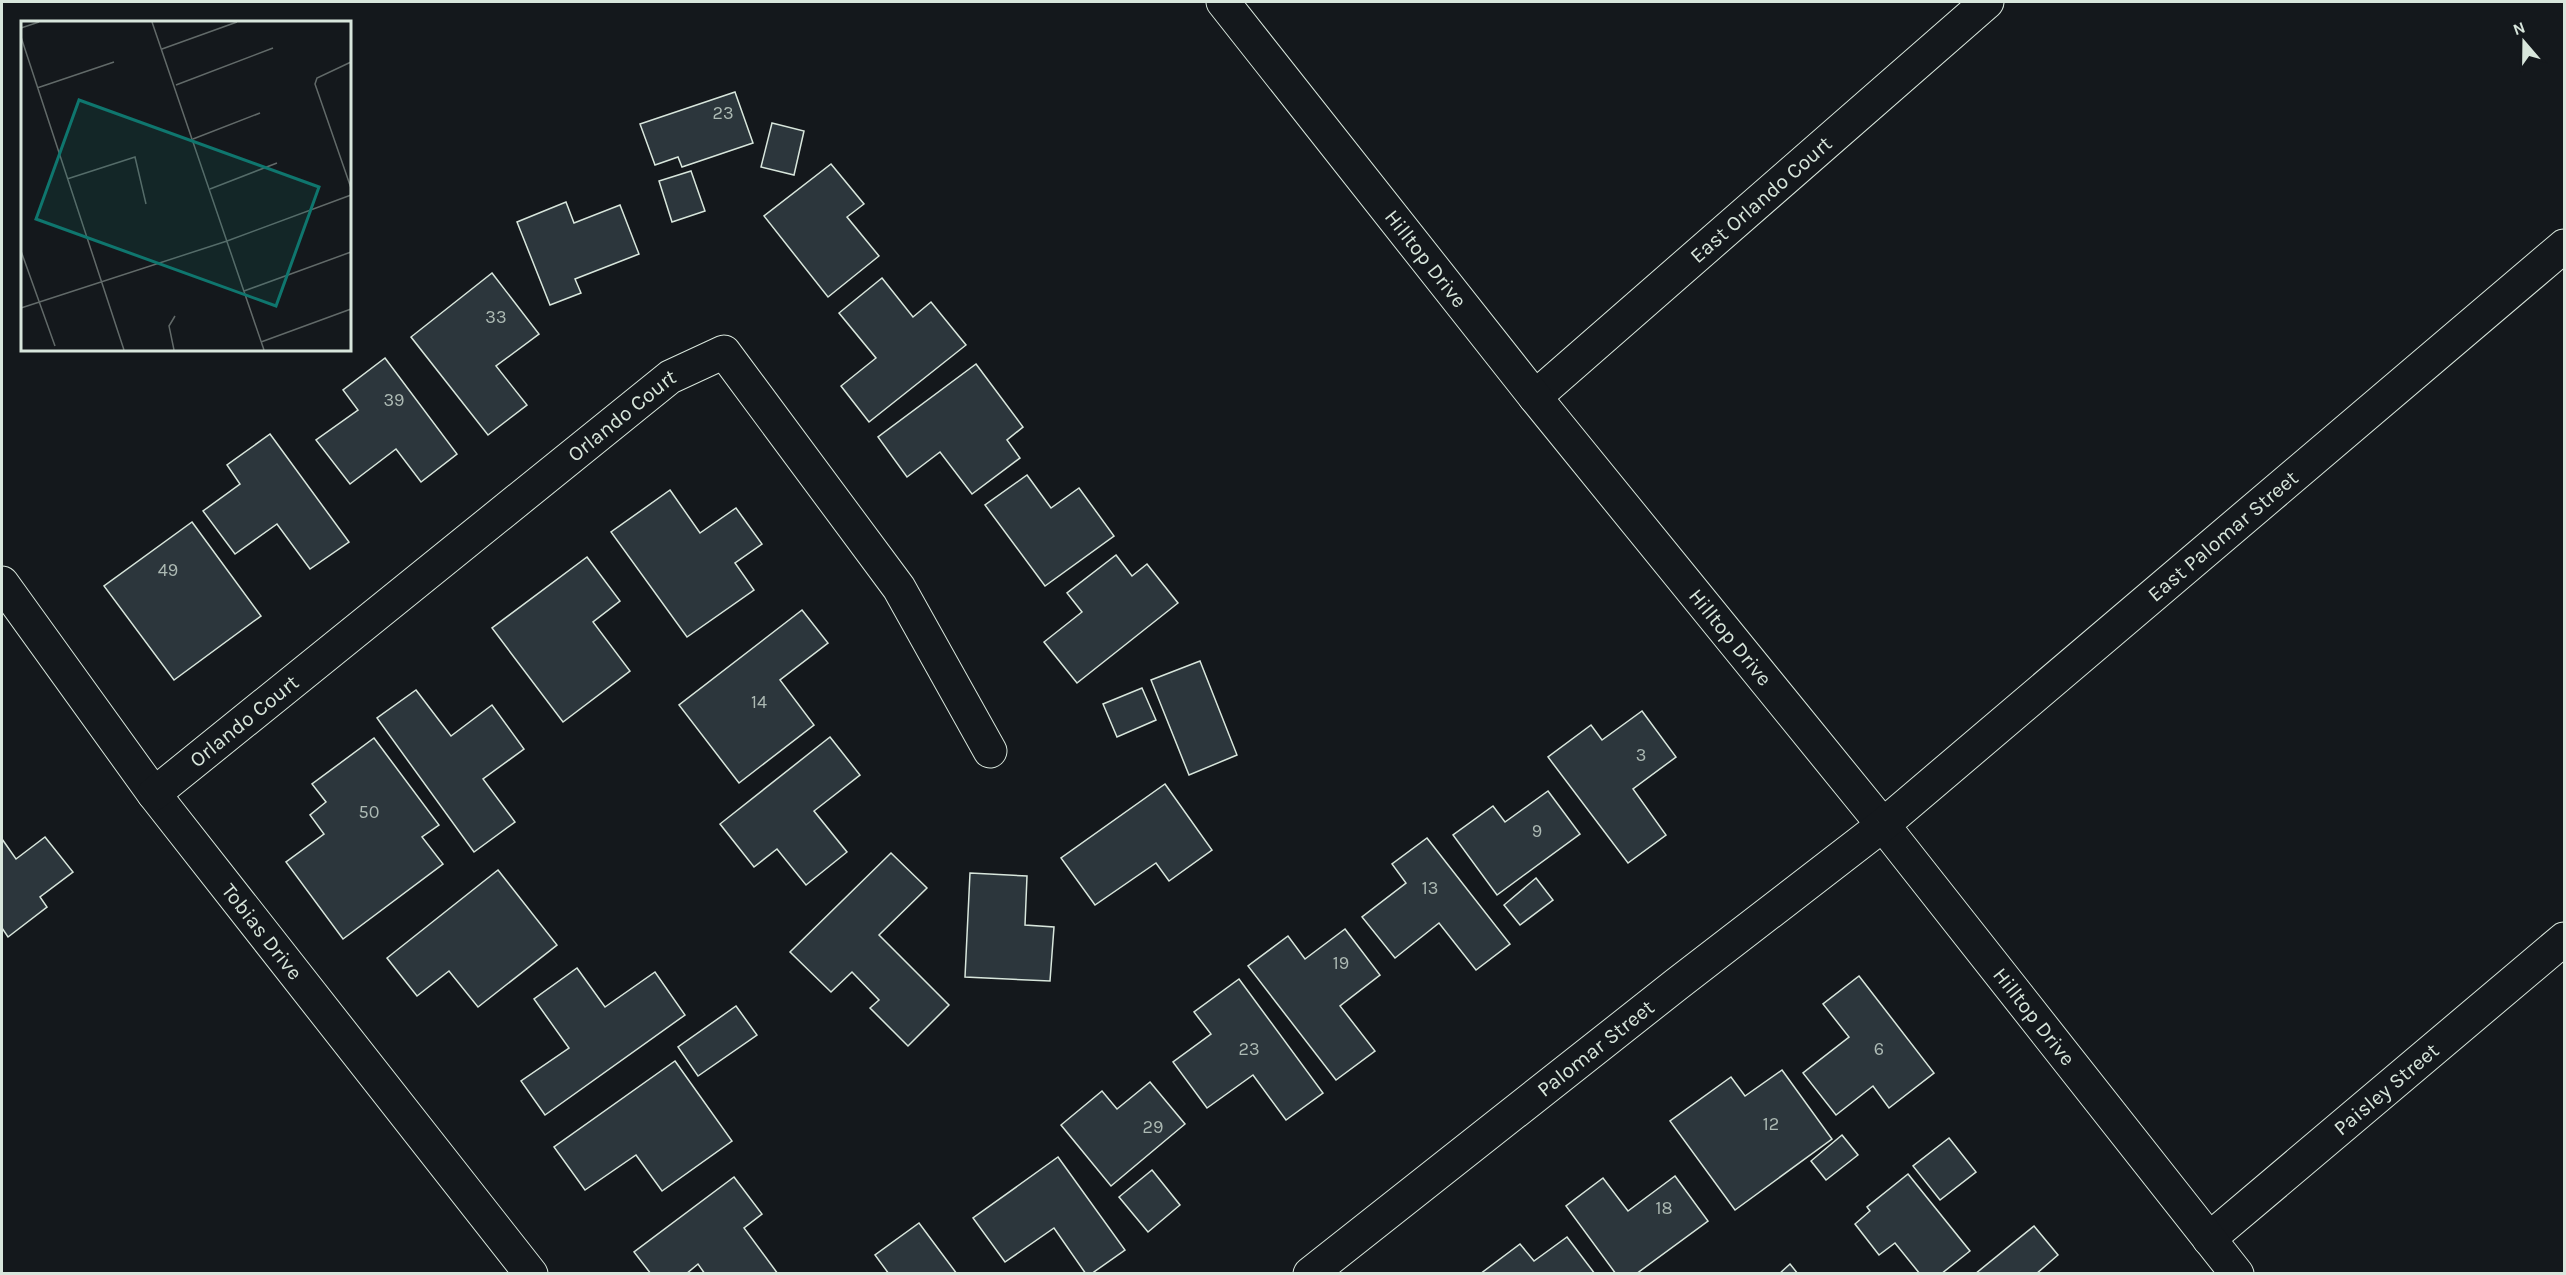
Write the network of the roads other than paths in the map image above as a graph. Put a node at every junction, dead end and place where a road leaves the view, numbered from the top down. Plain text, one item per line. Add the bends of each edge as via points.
1 (1223, 2) edge
2 (1987, 2) edge
3 (2565, 246) edge
4 (1535, 397) junction
5 (2, 583) edge
6 (990, 751) dead end
7 (154, 794) junction
8 (1883, 825) junction
9 (2565, 939) edge
10 (2209, 1239) junction
11 (531, 1274) edge
12 (1310, 1274) edge
13 (2237, 1274) edge

1 - 4 main road, Hilltop Drive
2 - 4 main road, East Orlando Court
3 - 8 main road, East Palomar Street
4 - 8 main road, Hilltop Drive
5 - 7 main road, Tobias Drive
6 - 7 main road, Orlando Court via 899,588 724,352 670,377
7 - 11 main road, Tobias Drive
8 - 10 main road, Hilltop Drive
8 - 12 main road, Palomar Street
9 - 10 main road, Paisley Street
10 - 13 main road, Hilltop Drive

